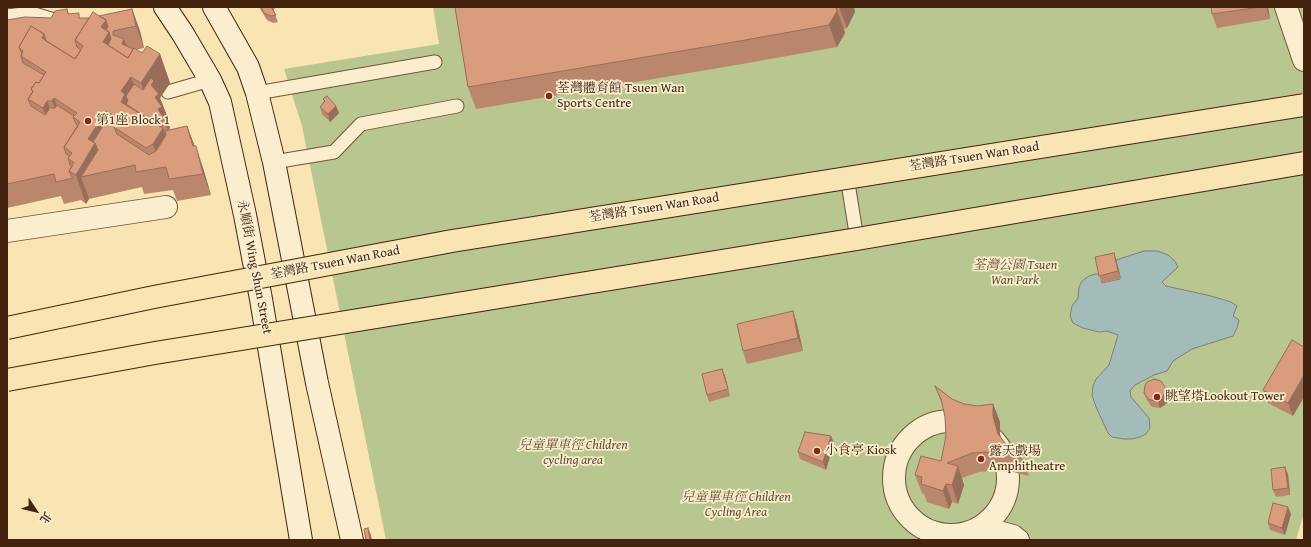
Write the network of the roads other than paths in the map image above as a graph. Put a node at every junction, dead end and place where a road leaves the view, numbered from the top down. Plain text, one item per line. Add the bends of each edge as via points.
1 (165, 7) edge
2 (214, 7) edge
3 (1286, 7) edge
4 (7, 16) edge
5 (65, 30) edge
6 (1304, 60) edge
7 (435, 62) dead end
8 (210, 80) junction
9 (168, 92) dead end
10 (258, 93) junction
11 (1304, 105) edge
12 (457, 106) dead end
13 (274, 162) junction
14 (1304, 163) edge
15 (848, 177) junction
16 (166, 206) dead end
17 (7, 231) edge
18 (857, 239) junction
19 (7, 328) edge
20 (7, 380) edge
21 (963, 537) edge
22 (301, 540) edge
23 (352, 540) edge
24 (1018, 540) edge

1 - 8 street, 永順街 Wing Shun Street
2 - 10 street via 248,67
3 - 6 street
4 - 5 lane via 31,13 51,19
7 - 10 lane
8 - 9 lane
8 - 22 street, 永順街 Wing Shun Street via 220,102 261,300
10 - 13 street
11 - 15 highway, 荃灣路 Tsuen Wan Road, bridge
12 - 13 lane via 361,124 334,152
13 - 23 street via 317,383
14 - 18 highway, bridge
15 - 18 lane
15 - 19 highway, 荃灣路 Tsuen Wan Road, bridge via 452,241 154,297
16 - 17 street
18 - 20 highway, bridge via 155,353
21 - 21 street via 934,533 918,526 906,514 898,499 894,483 895,465 901,449 912,436 927,426 940,422 955,421 982,430 994,440 1007,471 1007,487 998,510 989,520
21 - 24 street via 983,531 998,532

